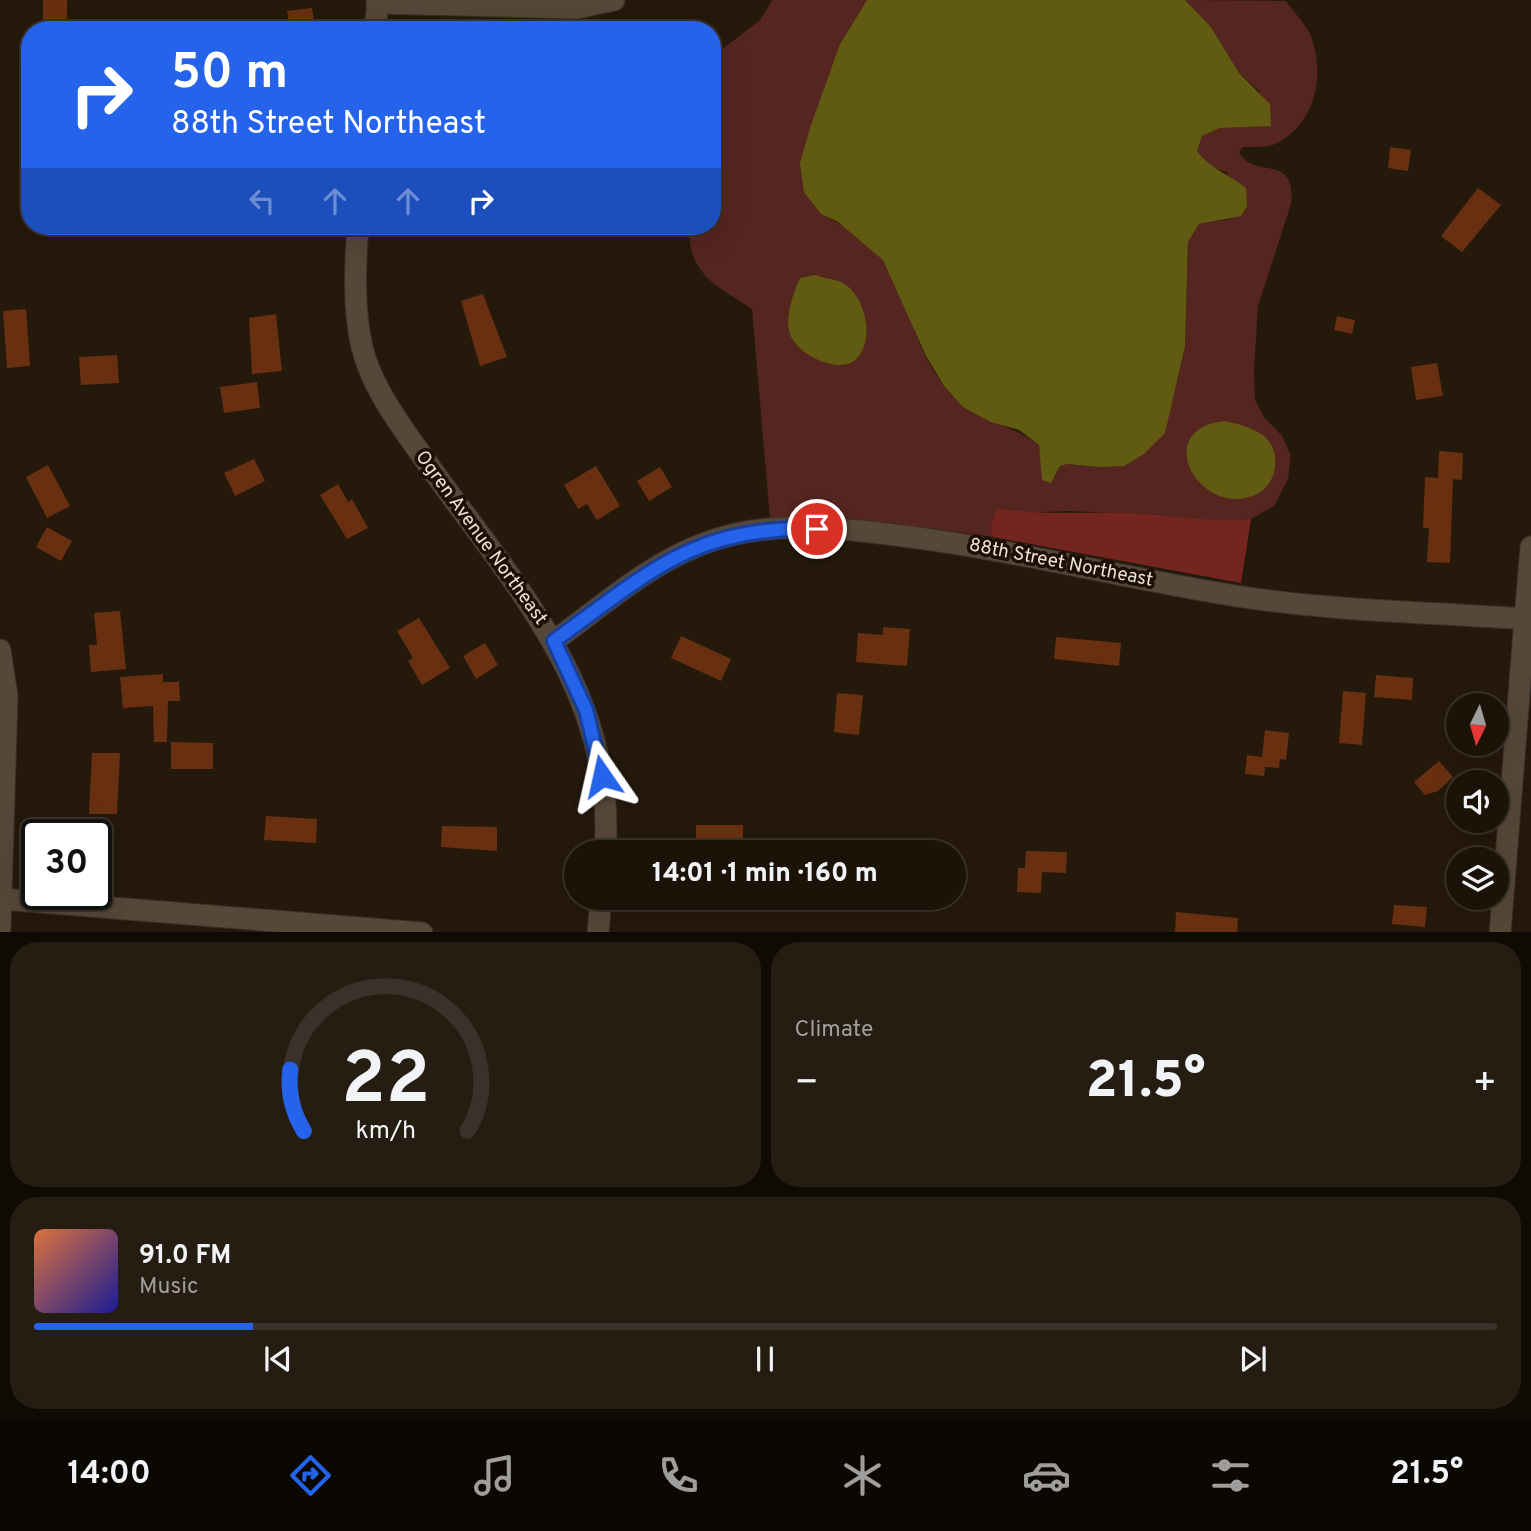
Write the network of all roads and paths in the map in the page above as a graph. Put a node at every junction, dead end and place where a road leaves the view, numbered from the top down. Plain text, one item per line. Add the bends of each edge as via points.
1 (614, 0) edge
2 (377, 1) edge
3 (376, 21) edge
4 (357, 235) edge
5 (1531, 547) edge
6 (1525, 619) junction
7 (554, 641) junction
8 (0, 650) edge
9 (605, 840) edge
10 (2, 899) junction
11 (600, 910) edge
12 (0, 929) edge
13 (410, 932) edge
14 (598, 932) edge
15 (1500, 932) edge

1 - 2 street via 577,8
2 - 3 street
4 - 7 street, Ogren Avenue Northeast via 358,318 363,349 376,379 398,422
5 - 6 street
6 - 7 street, 88th Street Northeast via 1284,603 988,547 791,528 754,530 682,552
6 - 15 street
7 - 9 street, Ogren Avenue Northeast via 586,710 598,750 606,801
8 - 10 street via 8,696
10 - 12 street
10 - 13 street
11 - 14 street

